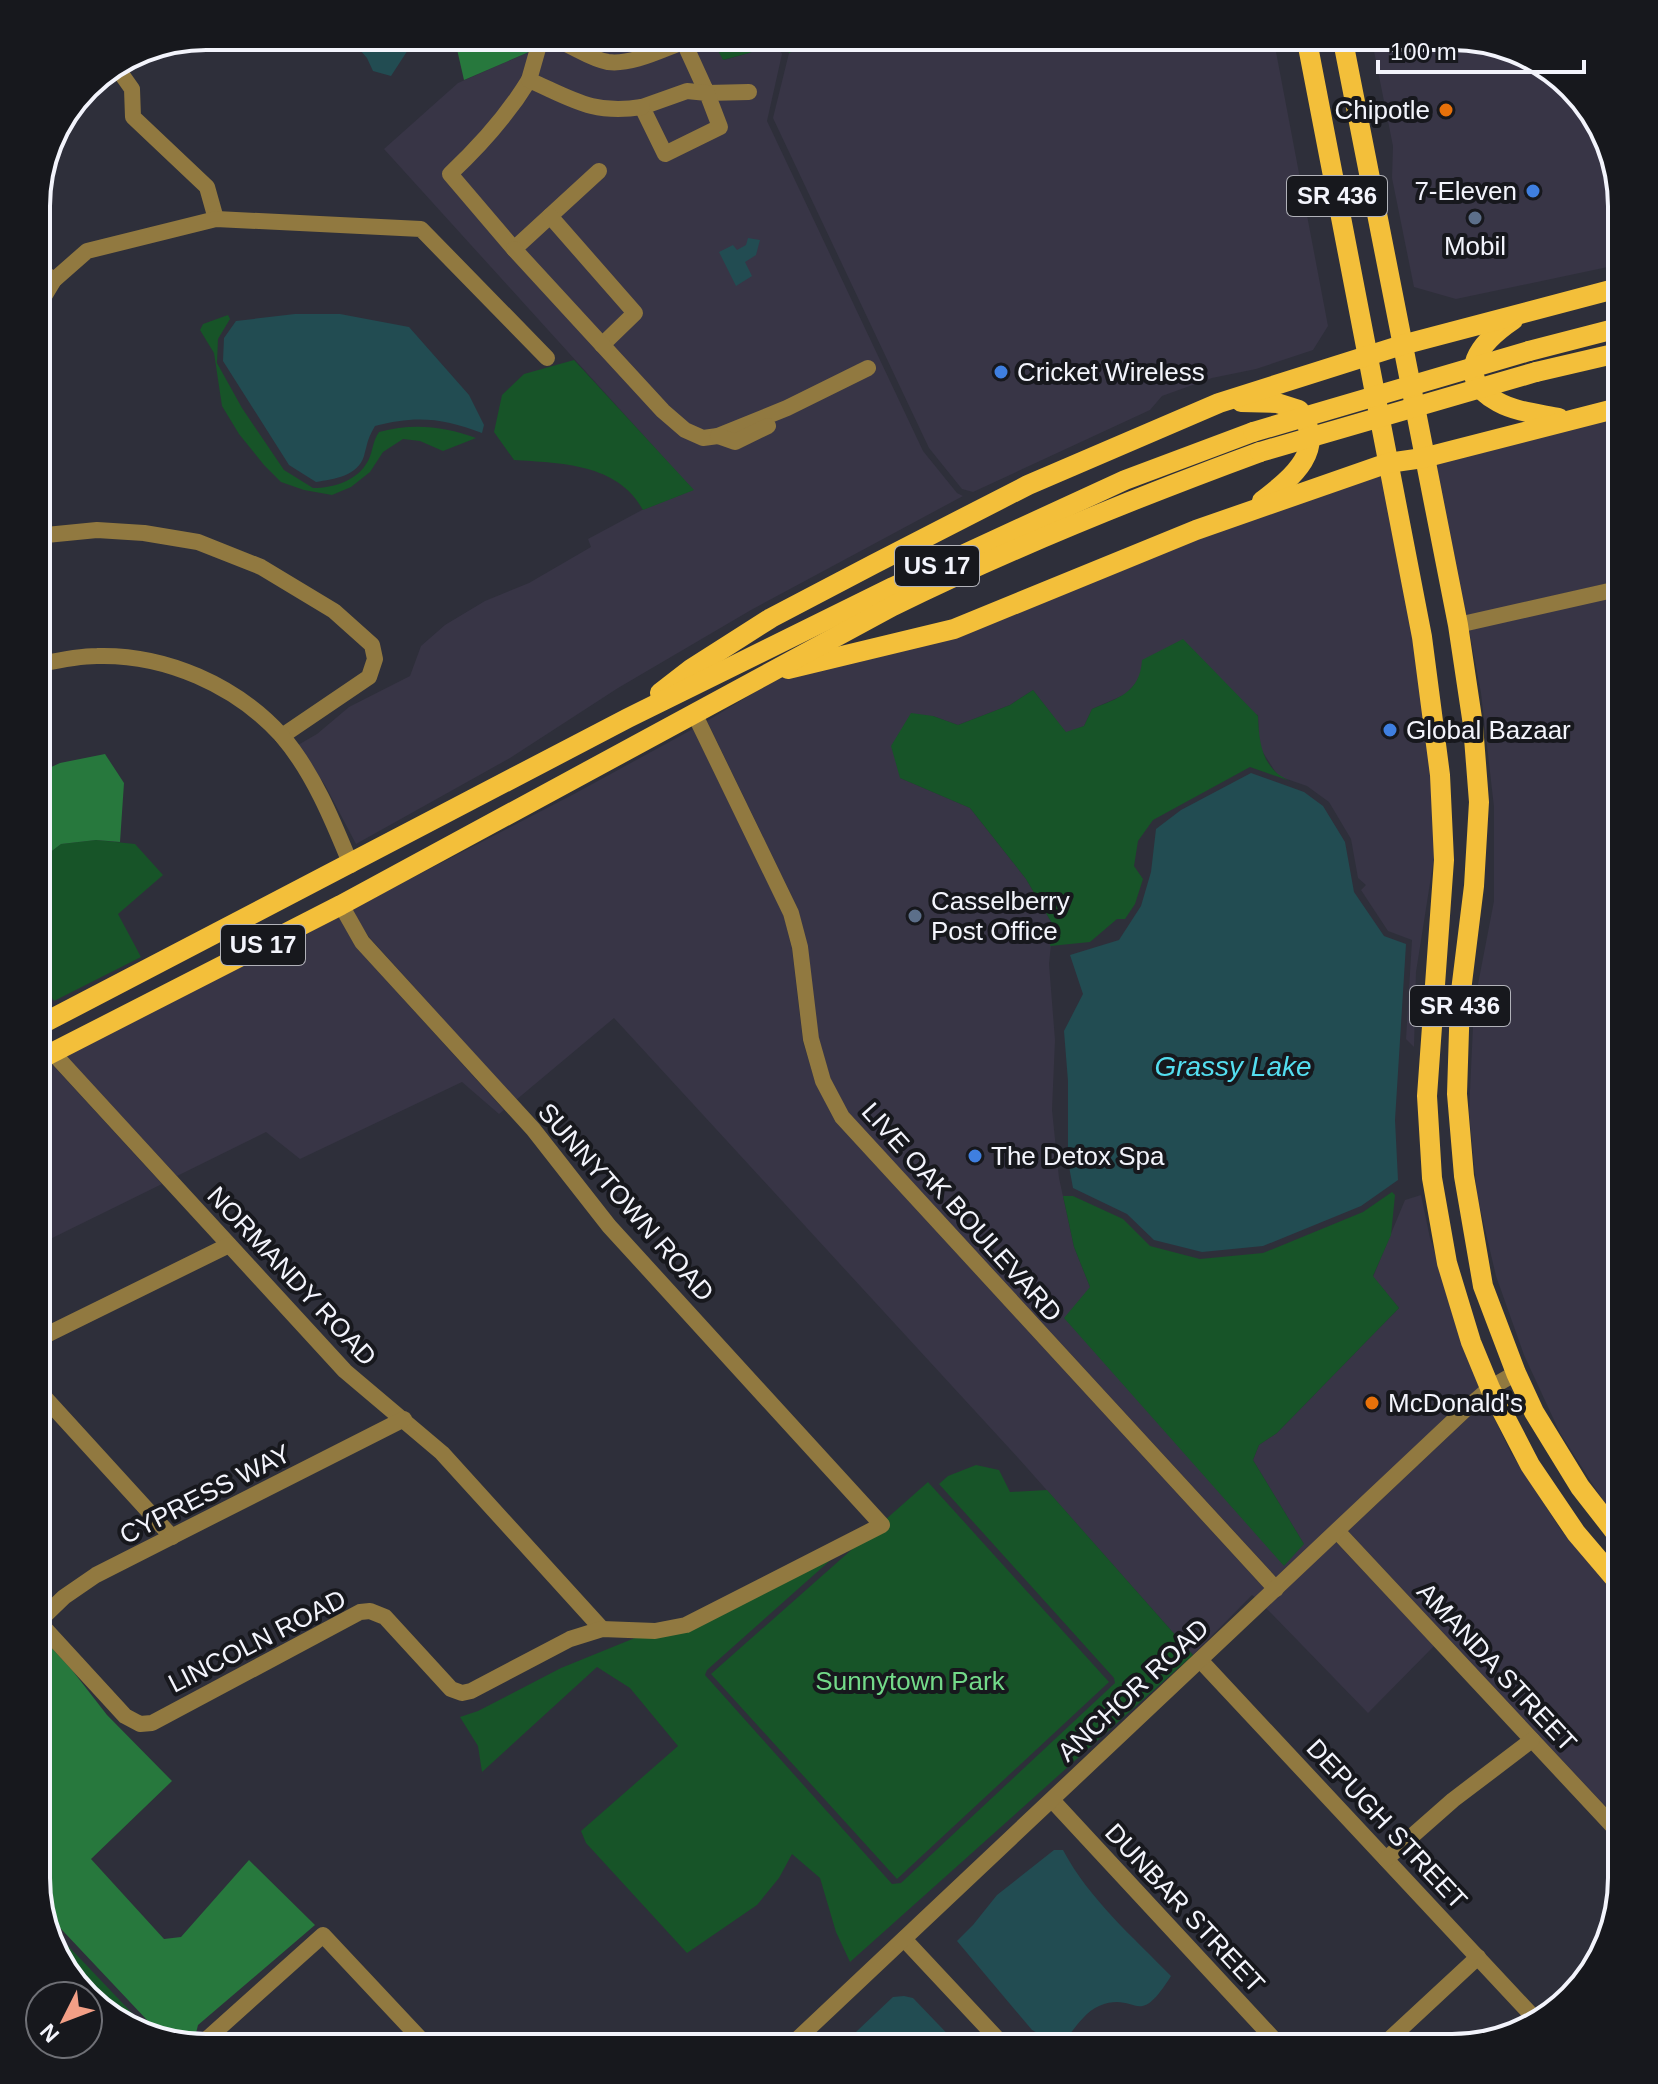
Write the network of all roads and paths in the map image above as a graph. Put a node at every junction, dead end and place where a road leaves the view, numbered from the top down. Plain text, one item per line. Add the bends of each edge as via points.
1 (537, 50) edge
2 (581, 50) edge
3 (653, 50) edge
4 (687, 50) edge
5 (1309, 50) edge
6 (1345, 50) edge
7 (122, 74) edge
8 (529, 80) junction
9 (749, 92) dead end
10 (707, 93) junction
11 (642, 107) junction
12 (599, 171) dead end
13 (550, 216) junction
14 (216, 219) junction
15 (514, 249) junction
16 (50, 277) edge
17 (54, 280) junction
18 (50, 287) edge
19 (1608, 290) edge
20 (1526, 311) junction
21 (1608, 331) edge
22 (602, 345) junction
23 (1402, 345) junction
24 (1608, 355) edge
25 (1368, 356) junction
26 (547, 358) dead end
27 (868, 368) dead end
28 (1221, 402) junction
29 (1608, 410) edge
30 (1567, 420) junction
31 (1423, 458) junction
32 (1388, 463) junction
33 (1250, 511) junction
34 (50, 535) edge
35 (1608, 591) edge
36 (1458, 625) junction
37 (50, 663) edge
38 (765, 675) junction
39 (694, 713) junction
40 (628, 718) junction
41 (282, 736) junction
42 (383, 848) junction
43 (351, 865) junction
44 (341, 905) junction
45 (97, 997) junction
46 (1432, 998) junction
47 (1460, 999) junction
48 (50, 1020) edge
49 (50, 1050) edge
50 (50, 1054) edge
51 (50, 1063) edge
52 (229, 1245) junction
53 (50, 1333) edge
54 (1516, 1373) junction
55 (1490, 1388) junction
56 (50, 1403) edge
57 (404, 1419) junction
58 (1608, 1522) edge
59 (1337, 1531) junction
60 (172, 1537) junction
61 (1608, 1568) edge
62 (1276, 1589) junction
63 (50, 1610) edge
64 (602, 1629) junction
65 (50, 1636) edge
66 (1200, 1660) junction
67 (1532, 1740) junction
68 (1052, 1800) junction
69 (1608, 1821) edge
70 (1386, 1859) junction
71 (904, 1939) junction
72 (1478, 1957) junction
73 (1530, 2013) edge
74 (213, 2034) edge
75 (416, 2034) edge
76 (803, 2034) edge
77 (993, 2034) edge
78 (1269, 2034) edge
79 (1395, 2034) edge

1 - 8 street
2 - 3 street via 610,62
4 - 10 street
5 - 25 main road, SR 436
6 - 23 main road, SR 436
7 - 14 street via 132,89 133,117 207,187
8 - 11 street via 593,109
8 - 15 street via 511,110 450,174
9 - 10 street
10 - 11 street via 687,91
10 - 11 street via 720,127 665,154
12 - 13 street
13 - 15 street
13 - 22 street via 635,313
14 - 17 street via 87,251
14 - 26 street via 421,229
15 - 22 street
16 - 17 street
17 - 18 street
19 - 20 main road
20 - 23 main road
20 - 30 main road via 1483,345 1473,367 1475,378 1497,402
21 - 40 main road, US 17, bridge via 1253,432 1125,480 963,553
22 - 27 street via 685,430 735,442 749,427 750,412 764,405 787,408
23 - 25 main road
23 - 31 main road, SR 436
24 - 38 main road, US 17, bridge via 1260,452 1126,501 963,571
25 - 28 main road
25 - 32 main road, SR 436
28 - 33 main road via 1277,403 1299,410 1310,429 1309,450 1299,466
28 - 40 main road via 1028,485 771,618 691,669
29 - 30 main road
30 - 31 main road
31 - 32 main road
31 - 36 main road, SR 436
32 - 33 main road
32 - 46 main road, SR 436 via 1422,637 1440,775 1444,860
33 - 38 main road via 954,629
34 - 41 street via 97,530 198,542 261,567 334,611 372,645 375,659 369,677
35 - 36 street
36 - 47 main road, SR 436 via 1479,802
37 - 41 street via 97,656 201,675
38 - 39 main road, US 17
39 - 44 main road, US 17
39 - 62 street, LIVE OAK BOULEVARD via 791,913 811,1039 823,1081 842,1117
40 - 42 main road, US 17
41 - 43 street via 313,783
42 - 43 main road, US 17
42 - 44 main road via 353,879
43 - 45 main road, US 17
44 - 50 main road, US 17
44 - 64 street, SUNNYTOWN ROAD via 362,942 533,1129 609,1226 882,1525 686,1625 655,1631
45 - 48 main road, US 17
45 - 49 main road
46 - 47 street
46 - 55 main road, SR 436 via 1427,1096 1432,1178 1447,1263
47 - 54 main road, SR 436 via 1457,1094 1464,1176 1483,1286
51 - 52 street, NORMANDY ROAD
52 - 53 street
52 - 57 street, NORMANDY ROAD via 345,1371
54 - 55 street, ANCHOR ROAD
54 - 58 main road, SR 436 via 1562,1460
55 - 59 street, ANCHOR ROAD
55 - 61 main road, SR 436 via 1530,1465
56 - 60 street
57 - 60 street, CYPRESS WAY
57 - 64 street, NORMANDY ROAD via 442,1453
59 - 62 street, ANCHOR ROAD
59 - 67 street, AMANDA STREET
60 - 63 street, CYPRESS WAY via 96,1575
62 - 66 street, ANCHOR ROAD
64 - 65 street, LINCOLN ROAD via 570,1639 462,1693 451,1689 385,1617 360,1612 152,1723 140,1724 125,1716
66 - 68 street, ANCHOR ROAD
66 - 70 street, DEPUGH STREET
67 - 69 street, AMANDA STREET
67 - 70 street
68 - 71 street, ANCHOR ROAD
68 - 78 street, DUNBAR STREET
70 - 72 street, DEPUGH STREET
71 - 76 street, ANCHOR ROAD
71 - 77 street
72 - 73 street, DEPUGH STREET
72 - 79 street
74 - 75 street via 323,1935

